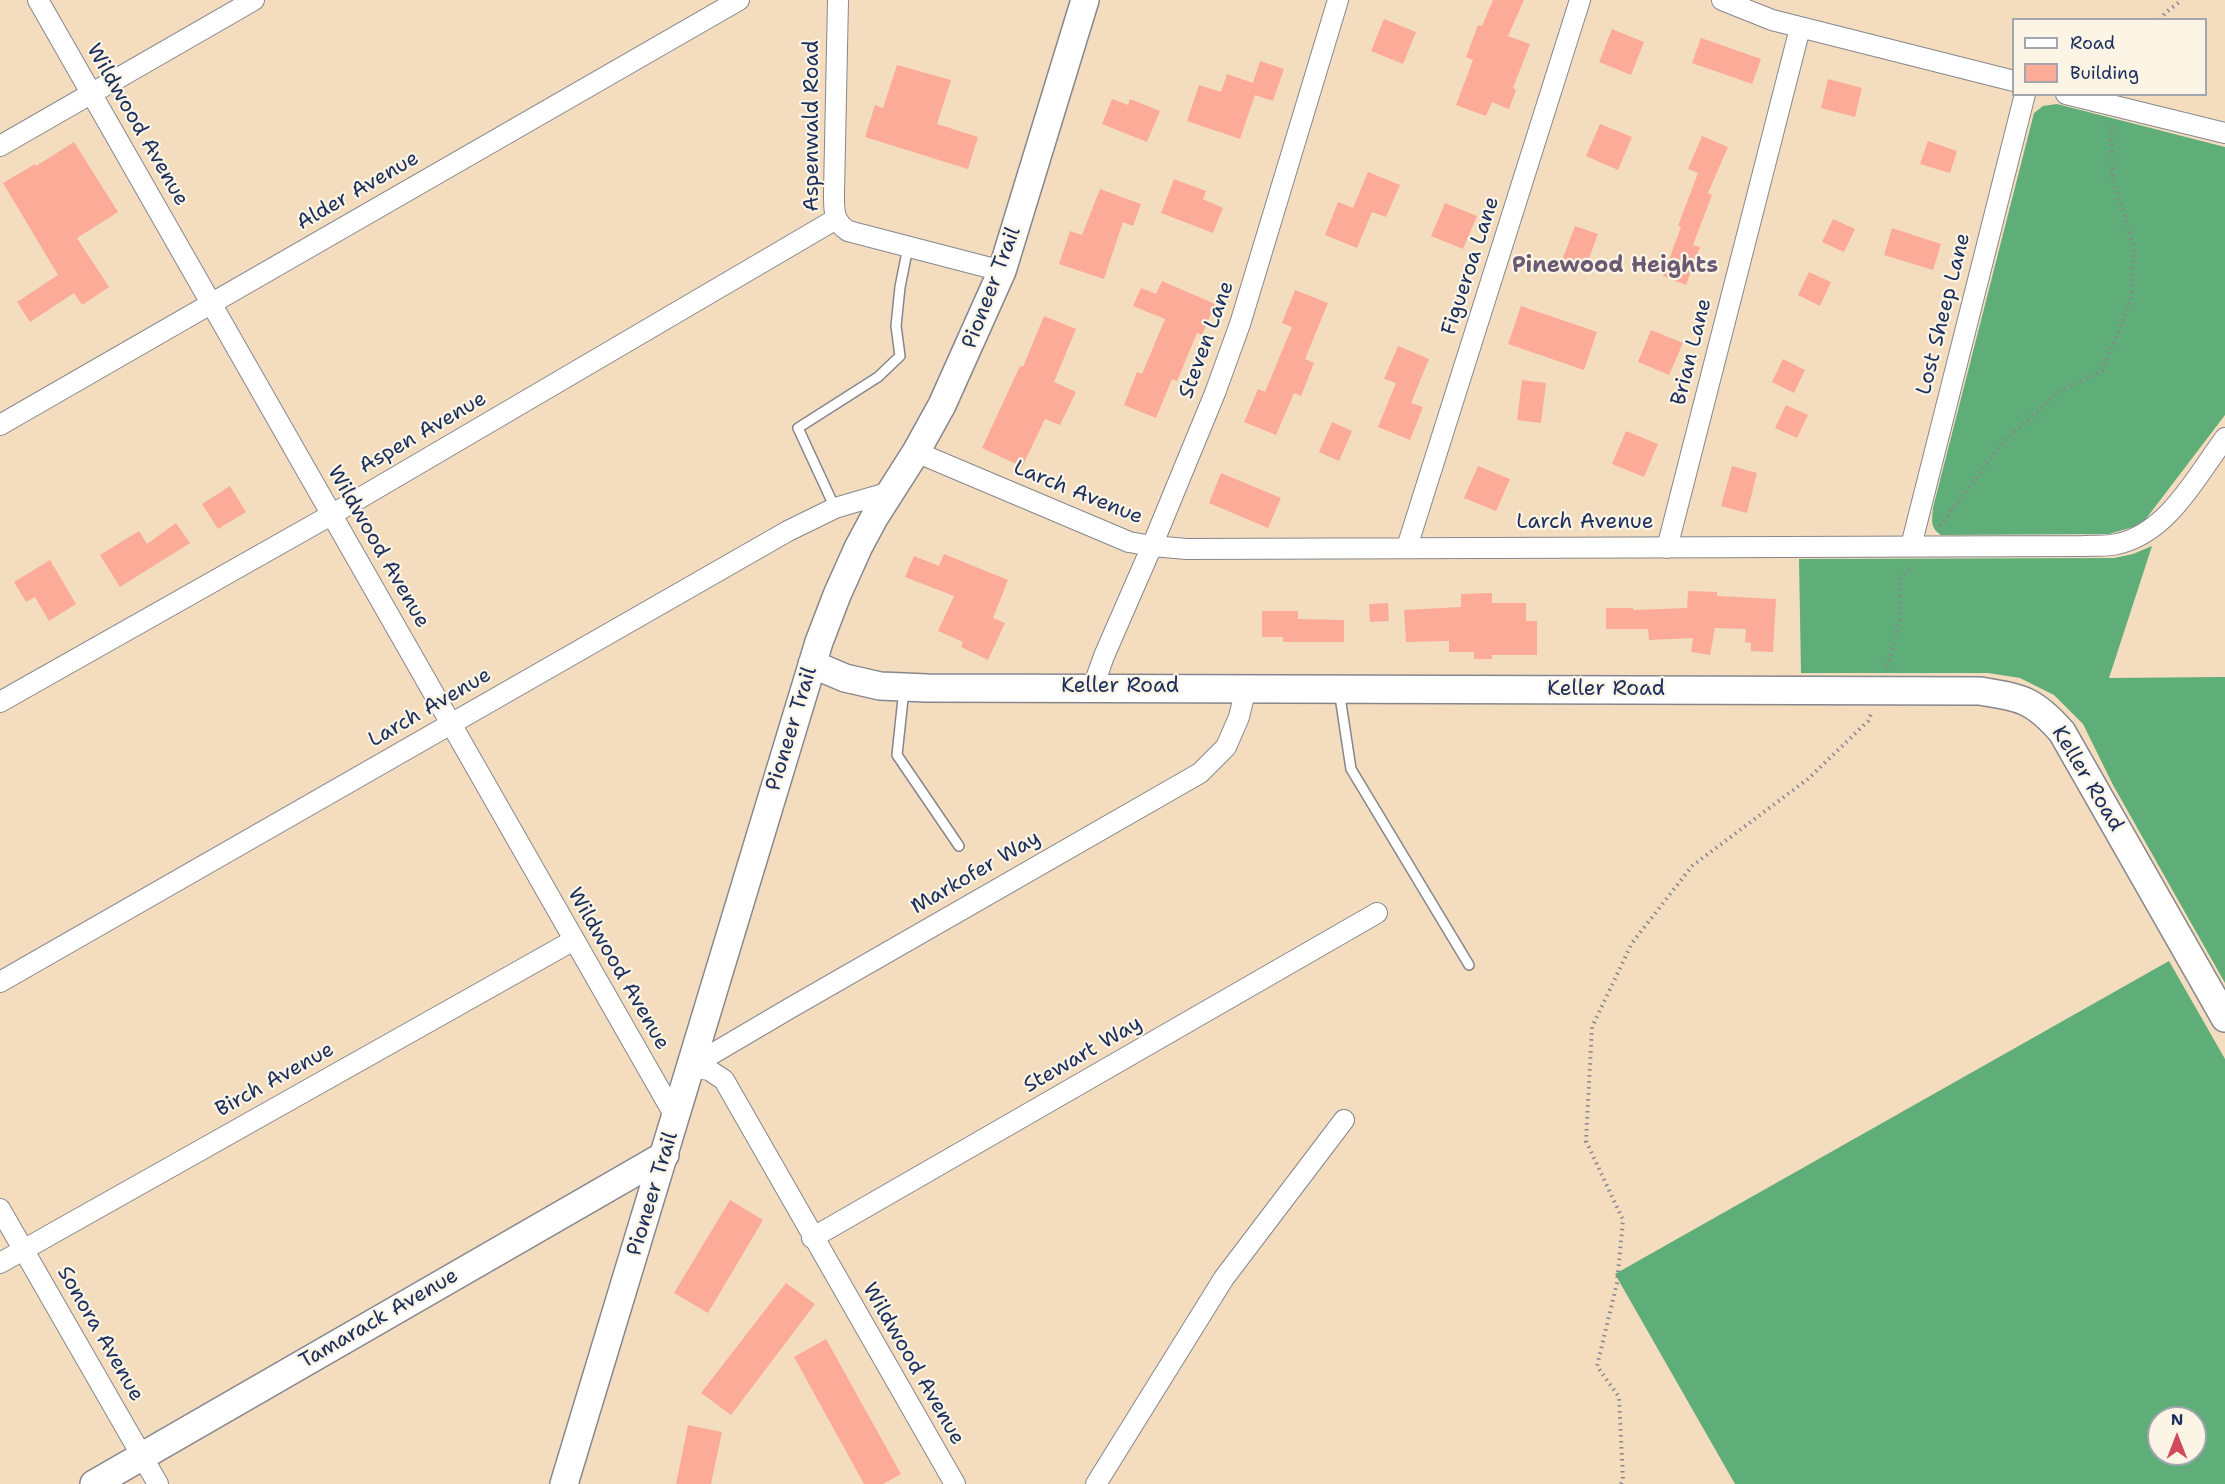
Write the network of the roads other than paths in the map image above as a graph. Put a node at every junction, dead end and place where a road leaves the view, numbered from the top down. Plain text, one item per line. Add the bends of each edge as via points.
1 (38, 0) edge
2 (255, 0) edge
3 (739, 0) edge
4 (838, 0) edge
5 (1085, 0) edge
6 (1338, 0) edge
7 (1580, 0) edge
8 (1722, 0) edge
9 (1800, 28) junction
10 (2012, 81) edge
11 (92, 94) junction
12 (2025, 96) edge
13 (2074, 96) edge
14 (2225, 133) edge
15 (0, 146) edge
16 (836, 219) junction
17 (908, 247) junction
18 (1002, 271) junction
19 (211, 303) junction
20 (0, 424) edge
21 (2225, 438) edge
22 (916, 452) junction
23 (890, 492) junction
24 (835, 507) junction
25 (331, 514) junction
26 (1152, 546) junction
27 (1918, 546) junction
28 (1407, 547) junction
29 (1667, 548) junction
30 (812, 664) junction
31 (905, 687) junction
32 (1093, 687) junction
33 (1246, 688) junction
34 (1339, 688) junction
35 (0, 702) edge
36 (451, 724) junction
37 (958, 846) dead end
38 (1377, 913) dead end
39 (574, 940) junction
40 (1469, 965) dead end
41 (0, 982) edge
42 (2225, 1018) edge
43 (690, 1067) junction
44 (676, 1118) junction
45 (1344, 1120) dead end
46 (665, 1155) junction
47 (0, 1209) edge
48 (812, 1238) junction
49 (23, 1249) junction
50 (0, 1263) edge
51 (142, 1456) junction
52 (94, 1484) edge
53 (158, 1484) edge
54 (564, 1484) edge
55 (955, 1484) edge
56 (1096, 1484) edge

1 - 11 street, Wildwood Avenue
2 - 11 street
3 - 19 street, Alder Avenue
4 - 16 street, Aspenwald Road
5 - 18 street, Pioneer Trail
6 - 26 street, Steven Lane via 1240,324
7 - 28 street, Figueroa Lane
8 - 9 street
9 - 10 street
9 - 29 street, Brian Lane
11 - 15 street
11 - 19 street, Wildwood Avenue
12 - 27 street, Lost Sheep Lane
13 - 14 street
16 - 17 street, Aspenwald Road via 848,231
16 - 25 street, Aspen Avenue
17 - 18 street, Aspenwald Road
17 - 24 lane via 896,326 900,356 878,377 798,428
18 - 22 street, Pioneer Trail via 961,366
19 - 20 street, Alder Avenue
19 - 25 street, Wildwood Avenue
21 - 27 street, Larch Avenue via 2159,523 2138,537 2115,545
22 - 23 street, Pioneer Trail
22 - 26 street, Larch Avenue via 1129,542
23 - 24 street, Larch Avenue
23 - 30 street, Pioneer Trail via 837,595
24 - 36 street, Larch Avenue
25 - 35 street, Aspen Avenue
25 - 36 street, Wildwood Avenue
26 - 28 street, Larch Avenue
26 - 32 street, Steven Lane
27 - 29 street, Larch Avenue
28 - 29 street, Larch Avenue
30 - 31 street, Keller Road via 845,678
30 - 43 street, Pioneer Trail
31 - 32 street, Keller Road
31 - 37 lane via 897,755
32 - 33 street, Keller Road
33 - 34 street, Keller Road
33 - 43 street, Markofer Way via 1226,747 1200,772
34 - 40 lane via 1351,769
34 - 42 street, Keller Road via 1980,692 2018,698 2044,712 2062,732
36 - 39 street, Wildwood Avenue
36 - 41 street, Larch Avenue
38 - 48 street, Stewart Way
39 - 44 street, Wildwood Avenue
39 - 49 street, Birch Avenue
43 - 44 street, Pioneer Trail
43 - 48 street, Wildwood Avenue via 709,1070 724,1080
44 - 46 street, Pioneer Trail
45 - 56 street via 1224,1278
46 - 51 street, Tamarack Avenue
46 - 54 street, Pioneer Trail
47 - 49 street, Sonora Avenue
48 - 55 street, Wildwood Avenue
49 - 50 street, Birch Avenue
49 - 51 street, Sonora Avenue
51 - 52 street, Tamarack Avenue
51 - 53 street, Sonora Avenue

